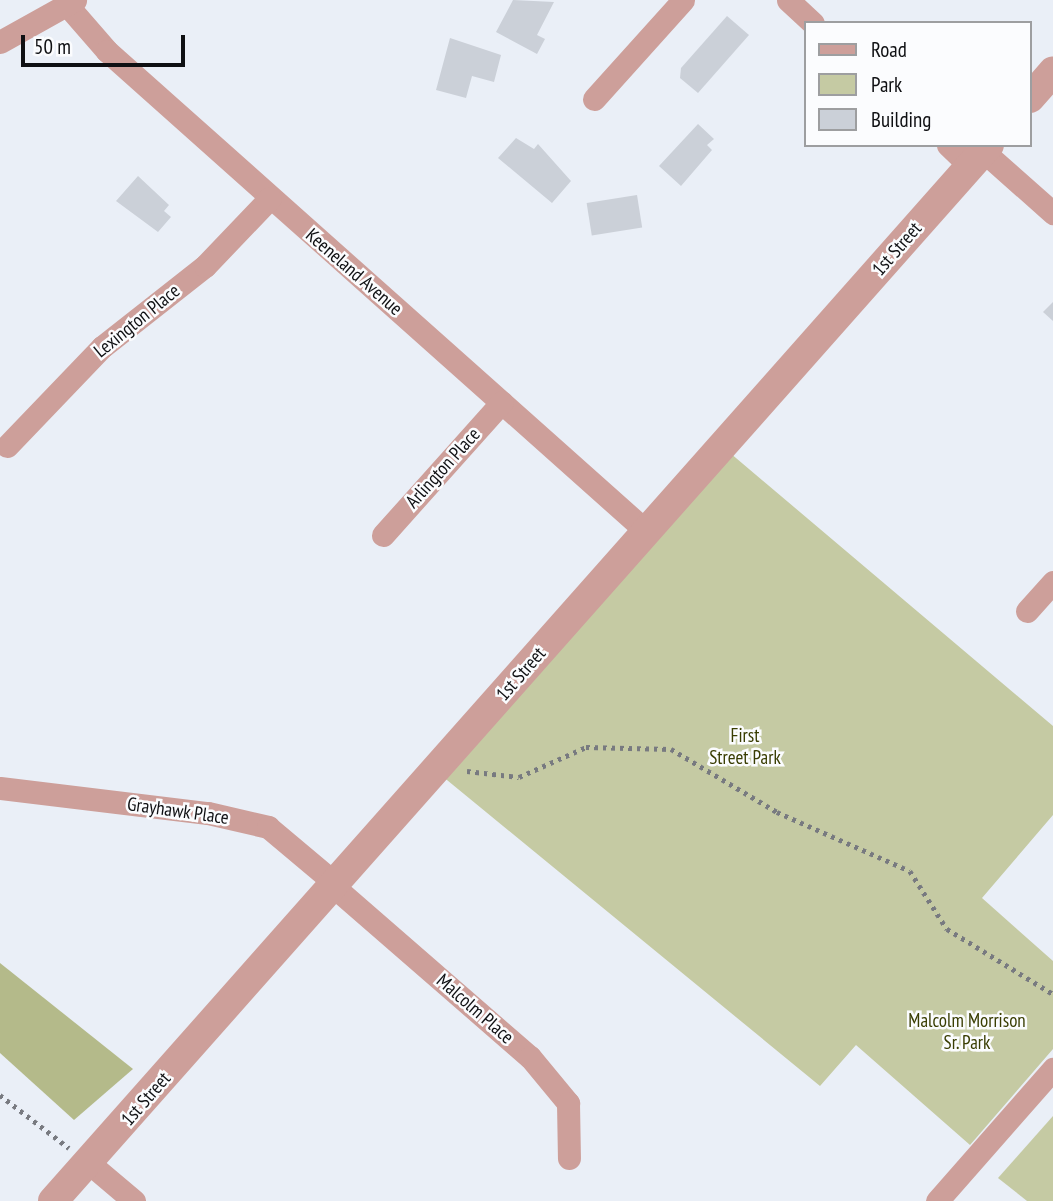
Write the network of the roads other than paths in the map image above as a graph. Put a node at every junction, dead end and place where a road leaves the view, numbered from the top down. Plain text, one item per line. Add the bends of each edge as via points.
1 (682, 0) edge
2 (788, 0) edge
3 (71, 2) edge
4 (811, 21) edge
5 (0, 42) edge
6 (1053, 72) edge
7 (1032, 96) edge
8 (594, 100) dead end
9 (955, 147) edge
10 (981, 154) edge
11 (270, 198) junction
12 (1053, 213) edge
13 (502, 402) junction
14 (6, 446) dead end
15 (647, 532) junction
16 (383, 535) dead end
17 (1053, 582) edge
18 (1027, 611) dead end
19 (0, 788) edge
20 (334, 885) junction
21 (1053, 1069) edge
22 (569, 1158) dead end
23 (89, 1163) junction
24 (53, 1201) edge
25 (134, 1201) edge
26 (937, 1201) edge

1 - 8 street
2 - 4 street
3 - 5 street
3 - 11 street, Keeneland Avenue via 107,51
6 - 7 street
9 - 10 street
10 - 12 street
10 - 15 street, 1st Street
11 - 13 street, Keeneland Avenue
11 - 14 street, Lexington Place via 205,266 102,346
13 - 15 street, Keeneland Avenue
13 - 16 street, Arlington Place
15 - 20 street, 1st Street
17 - 18 street
19 - 20 street, Grayhawk Place via 208,813 268,827
20 - 22 street, Malcolm Place via 530,1057 568,1103
20 - 23 street, 1st Street
21 - 26 street
23 - 24 street, 1st Street
23 - 25 street

